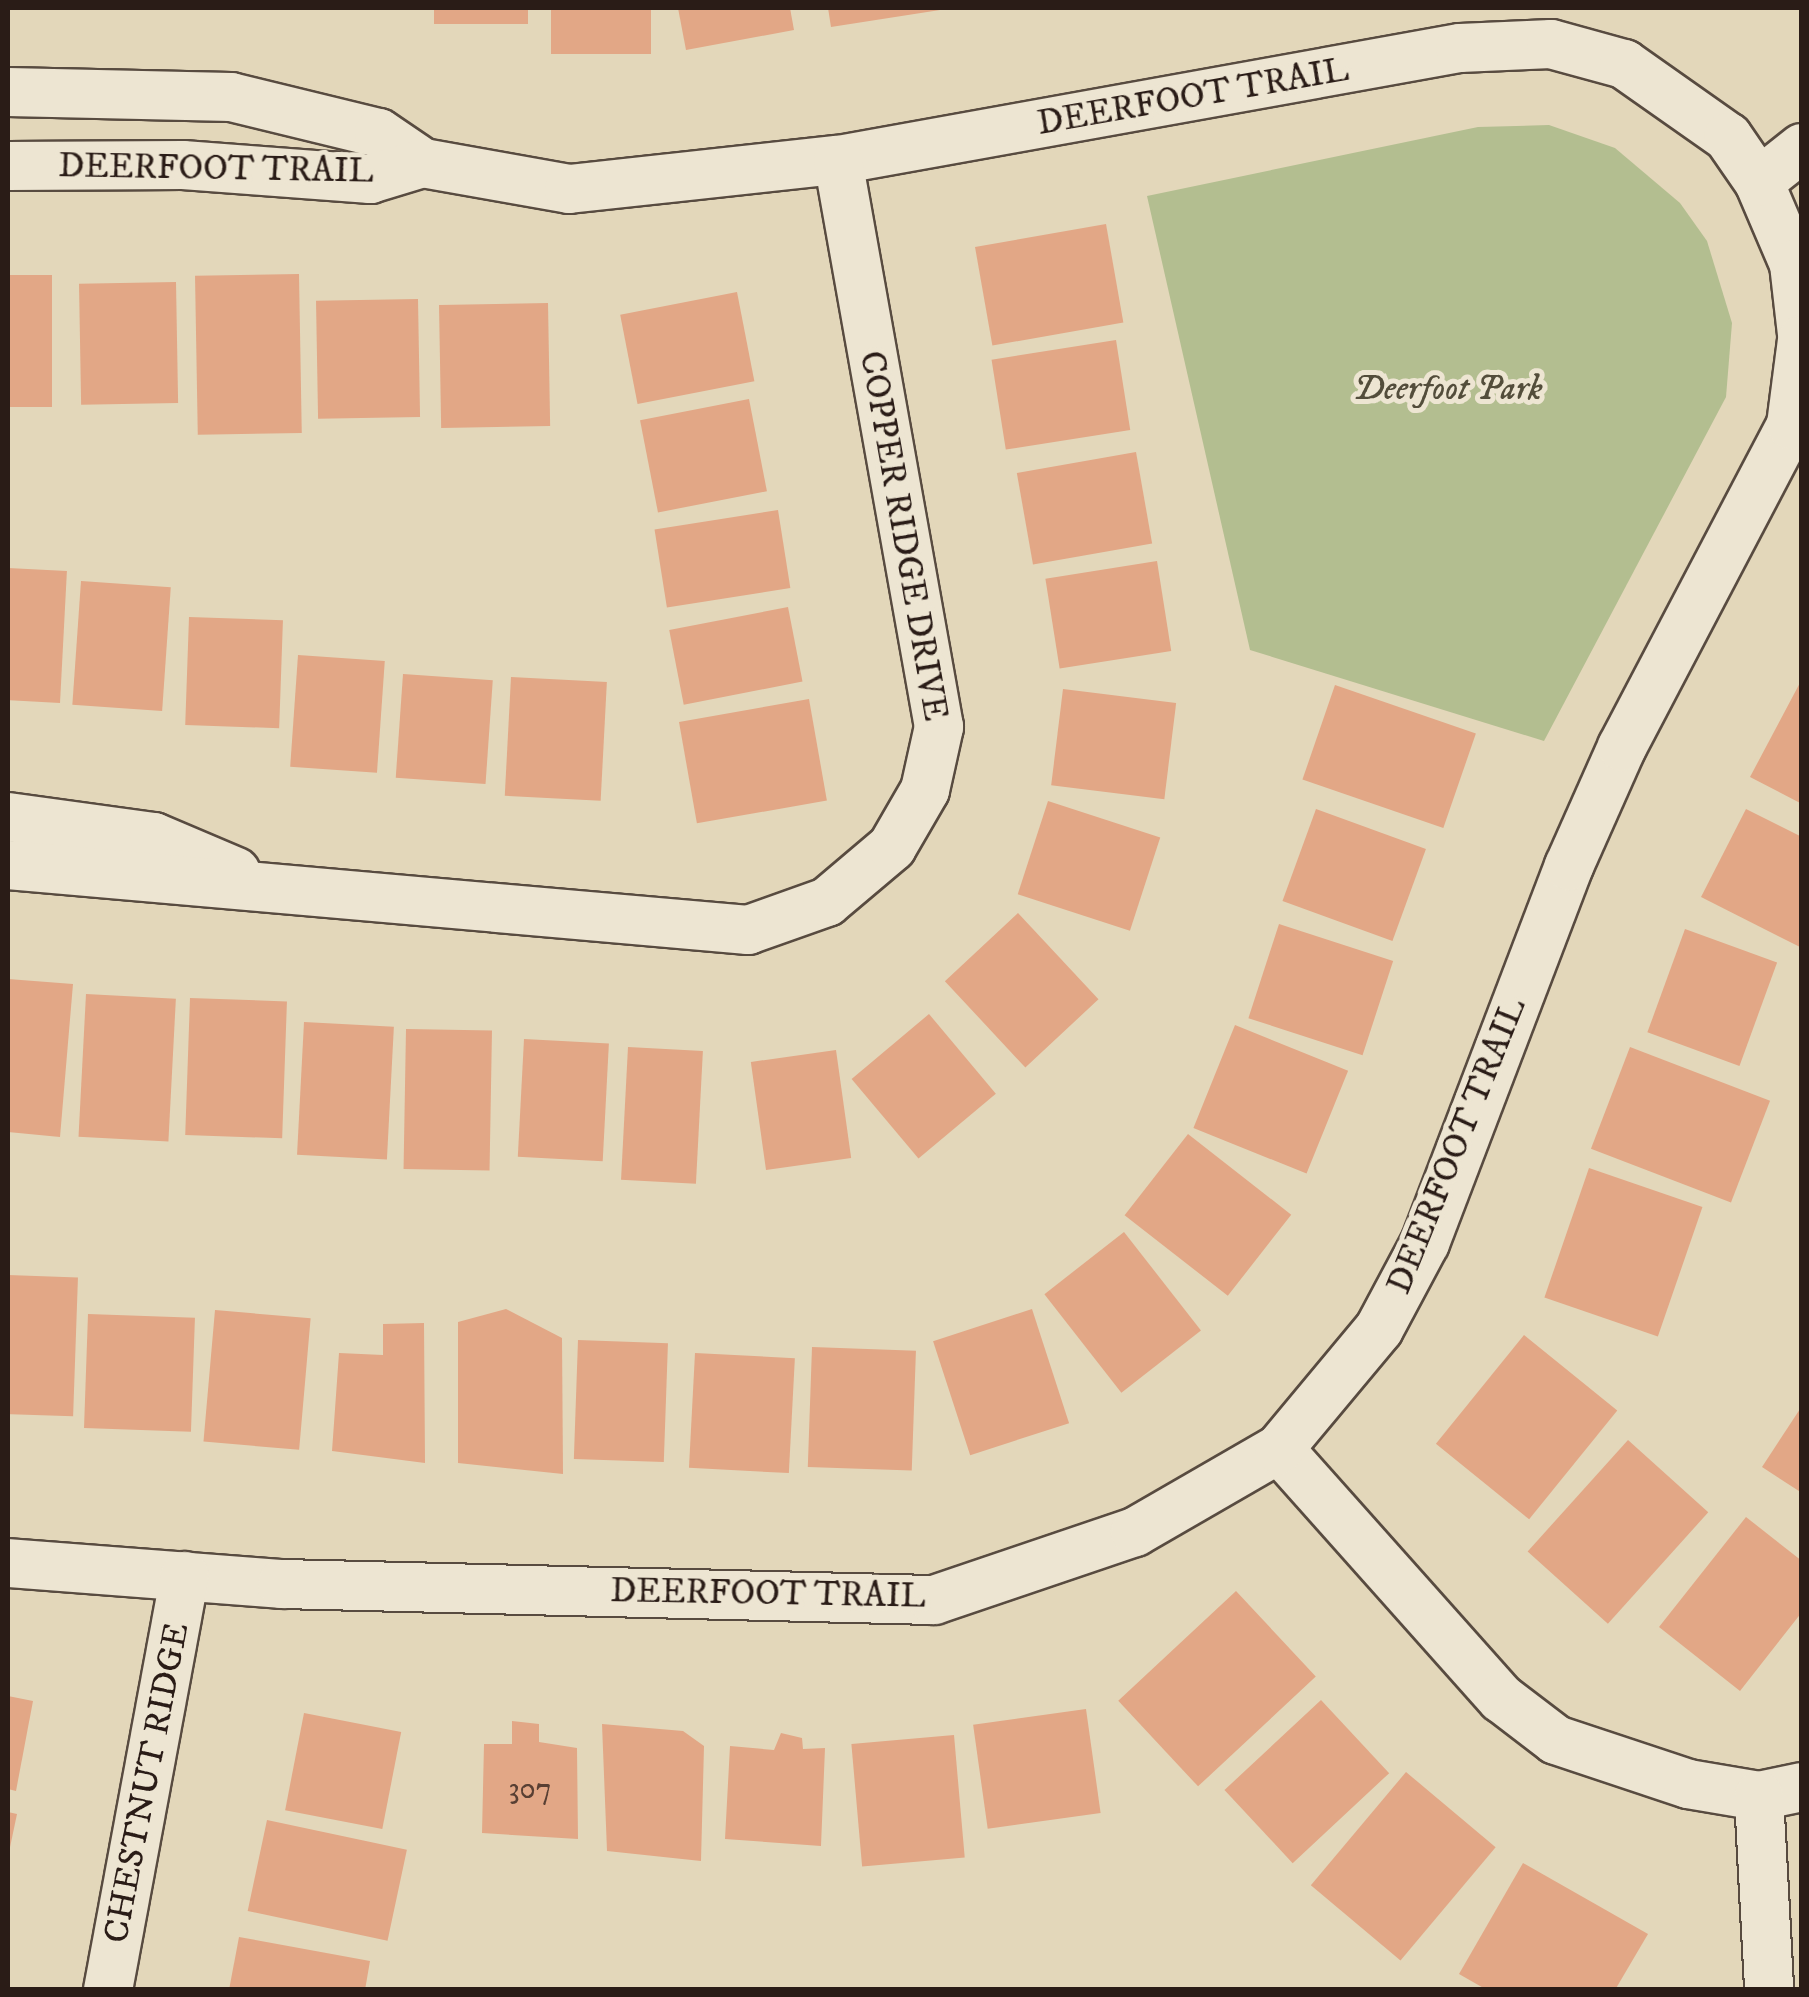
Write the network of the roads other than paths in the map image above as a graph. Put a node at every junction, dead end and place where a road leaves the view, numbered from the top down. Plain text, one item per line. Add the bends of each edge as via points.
1 (8, 92) edge
2 (1802, 148) edge
3 (838, 160) junction
4 (423, 163) junction
5 (8, 166) edge
6 (1758, 182) junction
7 (1802, 337) edge
8 (8, 817) edge
9 (8, 865) edge
10 (262, 883) junction
11 (1279, 1449) junction
12 (8, 1563) edge
13 (185, 1576) junction
14 (1780, 1792) edge
15 (108, 1990) edge
16 (1770, 1990) edge

1 - 4 street, DEERFOOT TRAIL via 230,97 379,133
2 - 6 street
3 - 4 street, DEERFOOT TRAIL via 569,189
3 - 6 street, DEERFOOT TRAIL via 1460,48 1552,44 1624,64 1696,112 1728,137
3 - 10 street, COPPER RIDGE DRIVE via 939,727 926,790 892,847 827,902 748,930 660,928
4 - 5 street, DEERFOOT TRAIL via 370,179 184,165
6 - 7 street, DEERFOOT TRAIL via 1794,264
7 - 11 street, DEERFOOT TRAIL via 1791,425 1622,747 1569,866 1425,1243 1379,1329
8 - 10 street, COPPER RIDGE DRIVE via 154,837
9 - 10 street, COPPER RIDGE DRIVE
11 - 13 street, DEERFOOT TRAIL via 1135,1532 934,1600
11 - 14 street via 1501,1698 1556,1740 1688,1784
12 - 13 street, DEERFOOT TRAIL
13 - 15 street, CHESTNUT RIDGE
14 - 16 street

